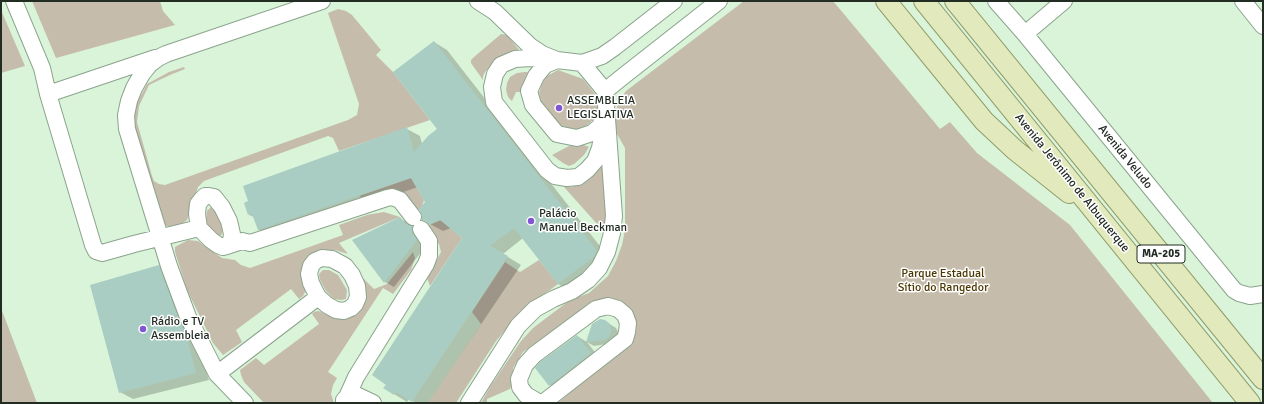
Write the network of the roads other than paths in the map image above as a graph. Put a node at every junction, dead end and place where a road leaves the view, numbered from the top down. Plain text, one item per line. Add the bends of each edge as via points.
1 (14, 1) edge
2 (322, 1) edge
3 (478, 1) edge
4 (674, 1) edge
5 (719, 1) edge
6 (886, 1) edge
7 (924, 1) edge
8 (955, 1) edge
9 (996, 1) edge
10 (1064, 1) edge
11 (1243, 1) edge
12 (1263, 26) edge
13 (1025, 34) junction
14 (166, 54) junction
15 (557, 60) junction
16 (582, 63) junction
17 (94, 78) junction
18 (605, 91) junction
19 (48, 94) junction
20 (131, 97) junction
21 (607, 115) junction
22 (1059, 128) junction
23 (1022, 155) junction
24 (1050, 156) junction
25 (1100, 218) junction
26 (199, 228) junction
27 (161, 238) junction
28 (227, 246) junction
29 (1263, 294) edge
30 (318, 297) dead end
31 (218, 374) junction
32 (1263, 379) edge
33 (520, 399) edge
34 (346, 400) edge
35 (245, 403) edge
36 (374, 403) edge
37 (469, 403) edge
38 (1250, 403) edge

1 - 19 street via 42,68
2 - 14 street
3 - 15 street via 495,12 530,46
4 - 16 street via 602,56
5 - 18 street
6 - 23 main road via 984,121
7 - 24 main road, Avenida Jerônimo de Albuquerque / MA-205
8 - 22 main road, Avenida Jerônimo de Albuquerque / MA-205
9 - 13 street, Avenida Veludo
10 - 13 street
11 - 12 street
13 - 29 street, Avenida Veludo via 1234,290 1250,296
14 - 17 street
14 - 20 street via 150,64
15 - 16 street
15 - 21 street via 546,65 536,76 529,91 533,105 558,134 577,138 592,133
15 - 21 street via 515,59 502,65 495,74 492,87 494,102 547,170 555,176 567,178 578,177 587,170 595,161 600,148
16 - 18 street
17 - 19 street
17 - 20 street via 109,78 123,82 132,87
18 - 21 street
19 - 27 street via 96,251 102,253
20 - 27 street via 126,115 127,129
21 - 37 street via 614,216 607,252 599,268 588,280 535,310 518,326
22 - 24 main road via 1060,142 1057,150
22 - 32 main road, Avenida Jerônimo de Albuquerque / MA-205
23 - 24 main road via 1037,159
23 - 25 main road
24 - 25 main road, Avenida Jerônimo de Albuquerque / MA-205
25 - 38 main road, Avenida Jerônimo de Albuquerque / MA-205
26 - 27 street
26 - 28 street via 218,245
26 - 28 street via 198,204 205,196 214,198 222,207 229,222 232,234
27 - 31 street via 188,317
28 - 34 street via 242,242 250,243 387,198 400,200 429,241 429,256 356,377
30 - 31 street
31 - 35 street
33 - 33 street via 544,402 624,339 628,324 625,315 618,309 608,306 596,309 534,354 525,365 519,379
34 - 36 street via 356,395

